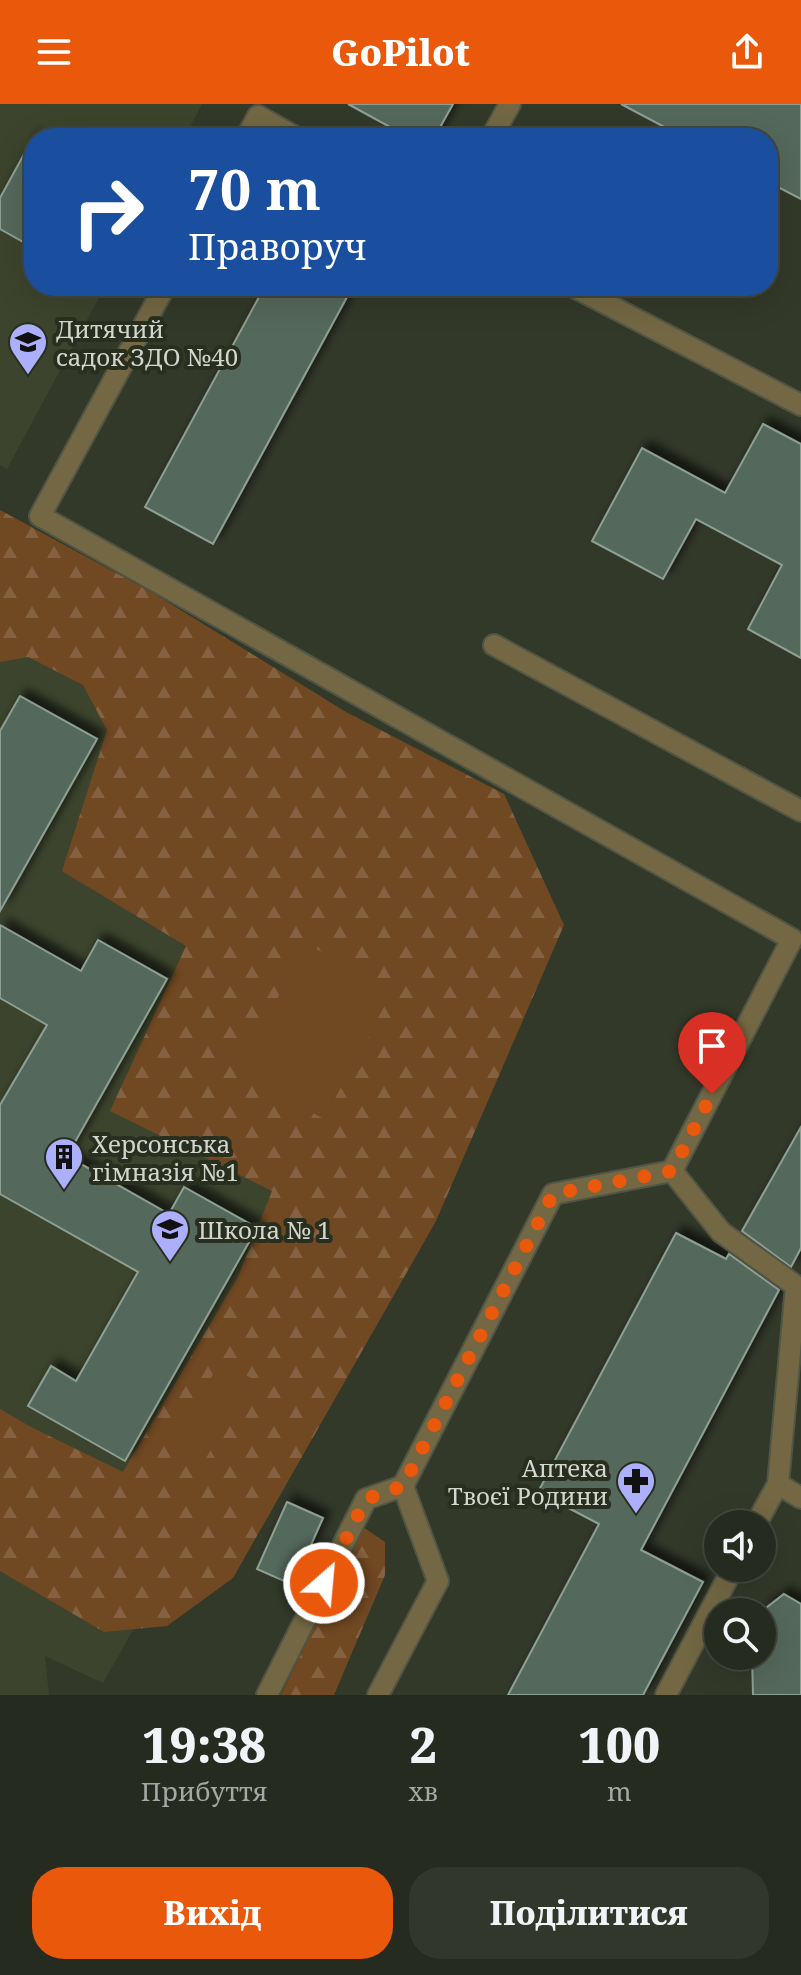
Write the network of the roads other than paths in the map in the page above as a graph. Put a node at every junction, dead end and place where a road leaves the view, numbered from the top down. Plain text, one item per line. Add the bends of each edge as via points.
1 (510, 104) edge
2 (261, 110) edge
3 (251, 128) edge
4 (284, 128) edge
5 (497, 128) edge
6 (160, 296) edge
7 (591, 296) edge
8 (801, 405) edge
9 (494, 645) dead end
10 (801, 811) edge
11 (798, 935) edge
12 (672, 1171) junction
13 (778, 1484) junction
14 (403, 1486) junction
15 (801, 1498) edge
16 (764, 1510) edge
17 (726, 1582) edge
18 (267, 1695) edge
19 (378, 1695) edge
20 (666, 1695) edge

1 - 5 lane
2 - 3 lane
2 - 4 lane
6 - 11 lane via 40,516
7 - 8 lane
9 - 10 lane
11 - 12 lane
12 - 13 lane via 721,1232 796,1286
12 - 14 lane via 553,1194
13 - 15 lane
13 - 16 lane
14 - 18 lane via 366,1499
14 - 19 lane via 438,1581
17 - 20 lane

